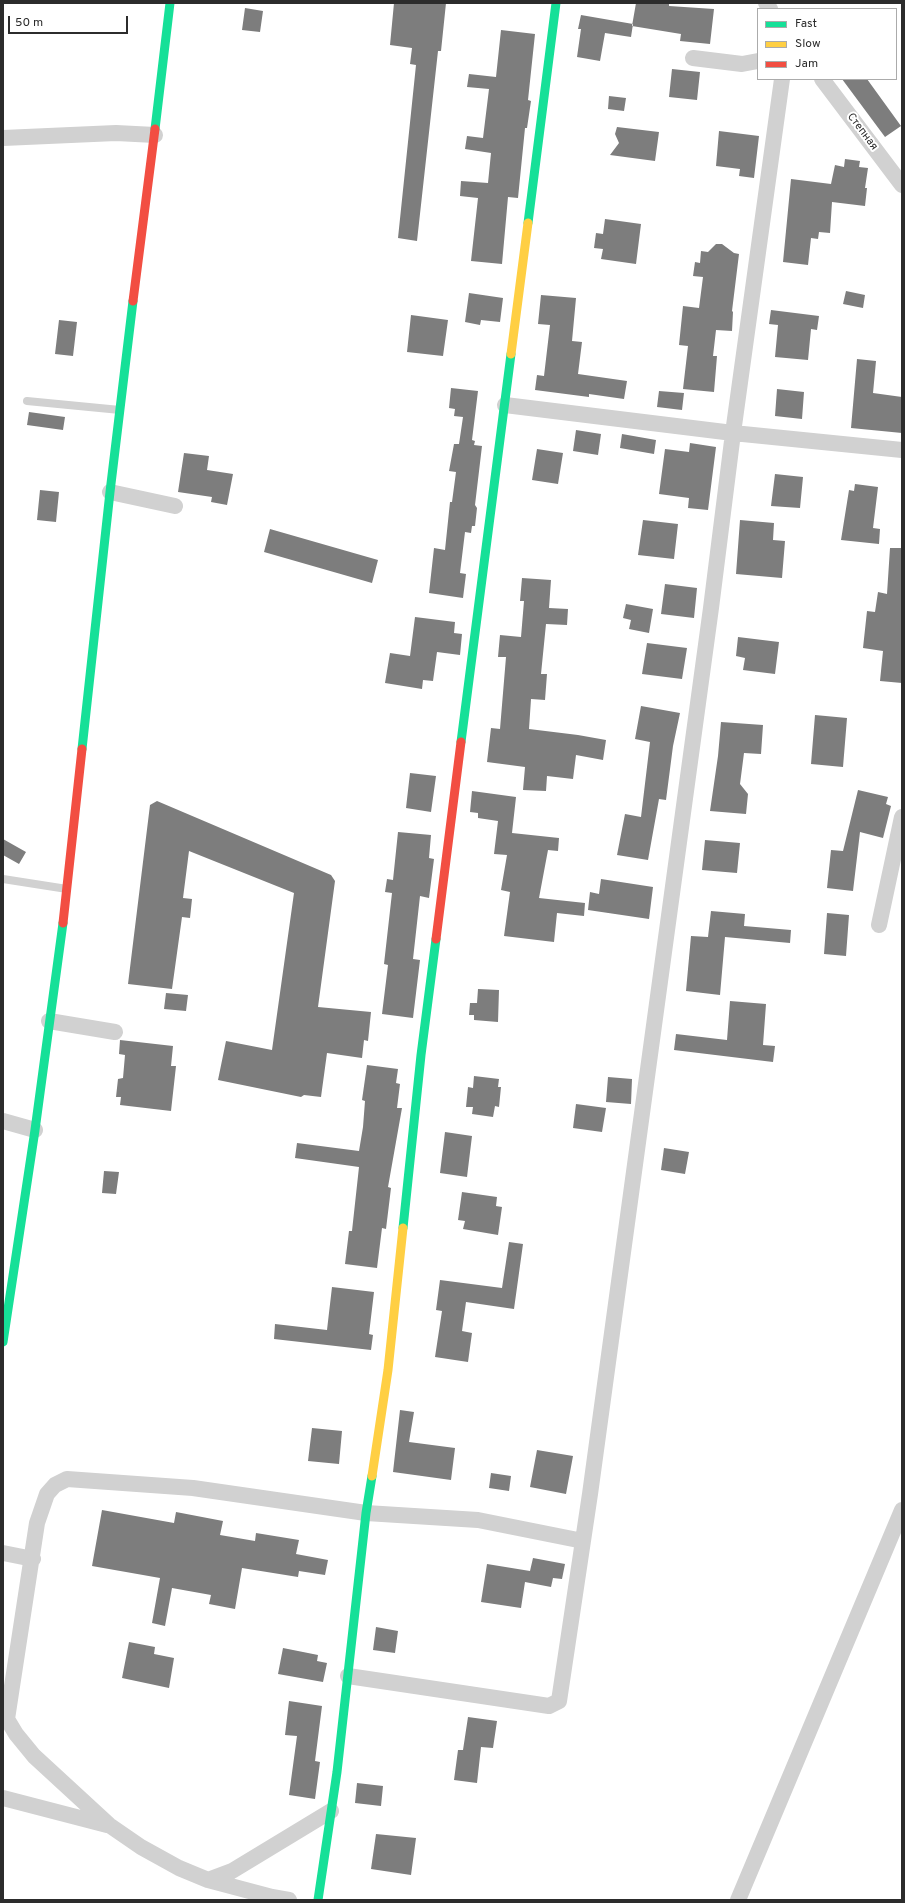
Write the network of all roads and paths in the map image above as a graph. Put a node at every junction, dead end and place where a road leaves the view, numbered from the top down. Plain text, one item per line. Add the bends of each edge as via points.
1 (170, 3) edge
2 (556, 3) edge
3 (693, 58) dead end
4 (757, 61) edge
5 (782, 80) edge
6 (823, 80) edge
7 (155, 135) junction
8 (3, 138) edge
9 (902, 185) edge
10 (27, 401) dead end
11 (506, 405) junction
12 (121, 410) junction
13 (733, 433) junction
14 (902, 450) edge
15 (110, 492) junction
16 (175, 506) dead end
17 (902, 817) edge
18 (3, 879) edge
19 (67, 890) junction
20 (879, 925) dead end
21 (49, 1021) junction
22 (116, 1032) dead end
23 (3, 1121) edge
24 (35, 1130) junction
25 (3, 1342) edge
26 (902, 1510) edge
27 (366, 1513) junction
28 (583, 1541) junction
29 (3, 1553) edge
30 (33, 1559) junction
31 (348, 1676) junction
32 (3, 1801) edge
33 (331, 1811) junction
34 (108, 1825) junction
35 (208, 1880) junction
36 (289, 1900) edge
37 (318, 1900) edge
38 (738, 1900) edge

1 - 7 street
2 - 11 street
3 - 4 street via 742,64
5 - 13 street
6 - 9 street, Степная
7 - 8 street via 116,133
7 - 12 street
10 - 12 lane
11 - 13 street
11 - 27 street via 486,535 421,1055 388,1370
12 - 15 street
13 - 14 street
13 - 28 street
15 - 16 street
15 - 19 street
17 - 20 street
18 - 19 lane
19 - 21 street
21 - 22 street
21 - 24 street
23 - 24 street
24 - 25 street
26 - 38 street
27 - 28 street via 478,1520
27 - 30 street via 193,1488 67,1479 55,1485 47,1494 37,1523
27 - 31 street
28 - 31 street via 559,1701 549,1706
29 - 30 street
30 - 34 street via 7,1719 34,1756
31 - 33 street
32 - 34 street
33 - 35 street via 232,1871
33 - 37 street
34 - 35 street via 173,1865
35 - 36 street

